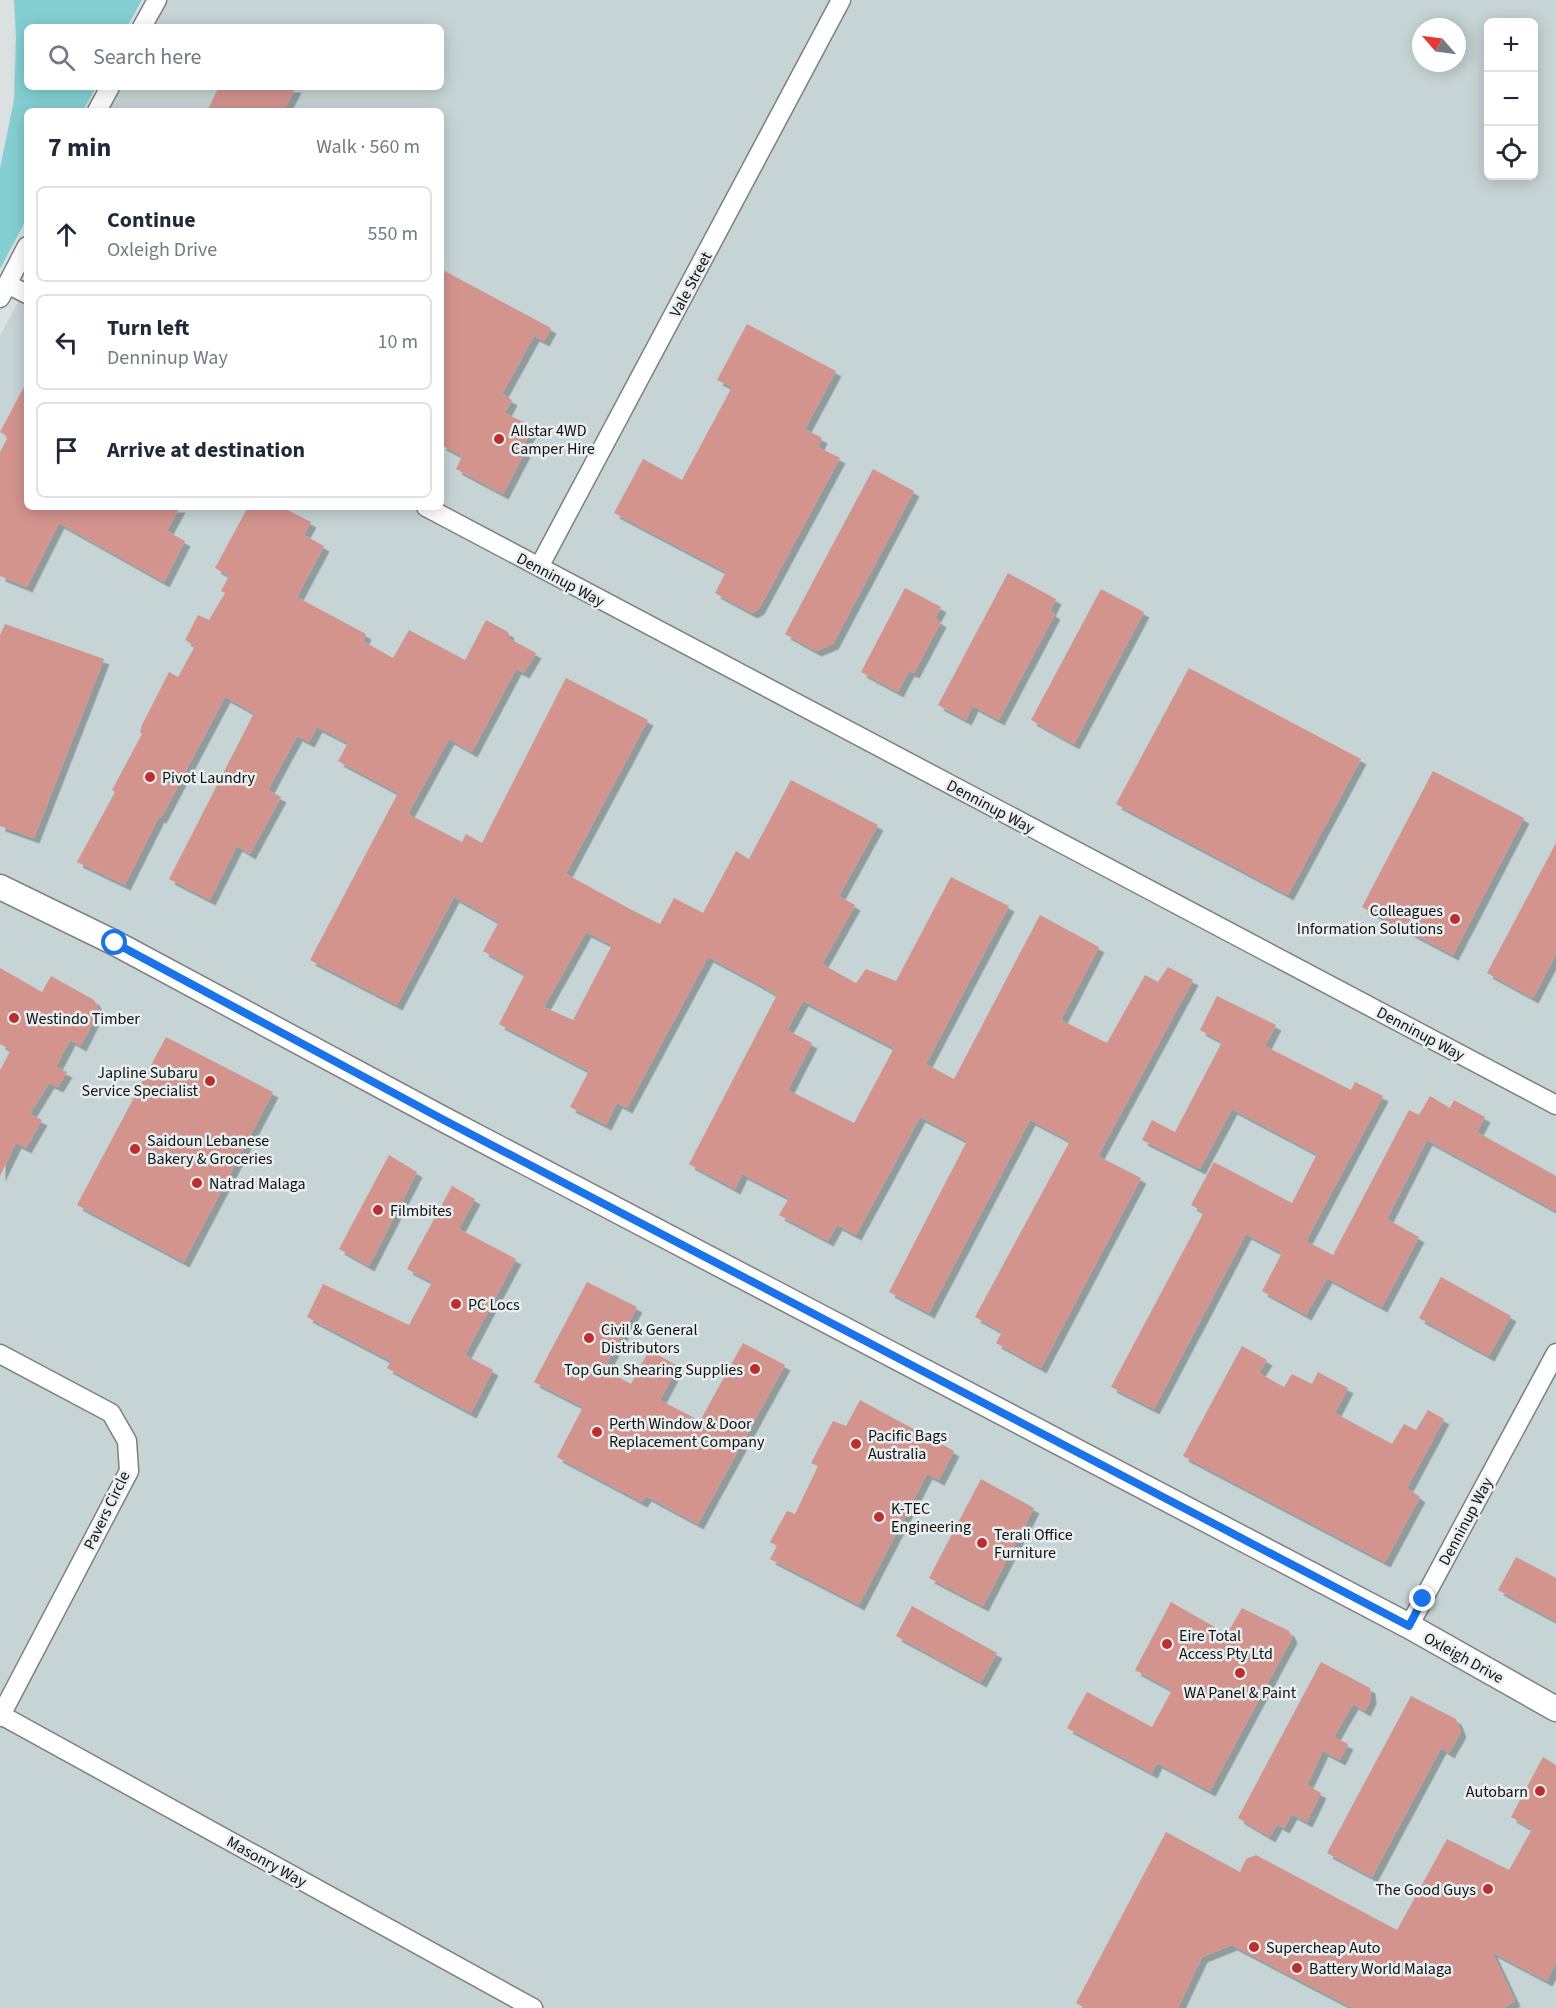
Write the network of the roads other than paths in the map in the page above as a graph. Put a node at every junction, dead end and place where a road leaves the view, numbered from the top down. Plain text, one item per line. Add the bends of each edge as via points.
1 (157, 0) edge
2 (841, 0) edge
3 (144, 24) edge
4 (108, 90) edge
5 (99, 108) edge
6 (24, 252) edge
7 (4, 291) edge
8 (24, 294) edge
9 (432, 510) edge
10 (539, 567) junction
11 (0, 887) edge
12 (1556, 1105) edge
13 (1556, 1353) edge
14 (0, 1354) edge
15 (1409, 1626) junction
16 (1556, 1709) edge
17 (1, 1716) edge
18 (533, 2008) edge

1 - 3 street
2 - 10 street, Vale Street
4 - 5 street
6 - 7 street
7 - 8 street
9 - 10 street, Denninup Way
10 - 12 street, Denninup Way
11 - 15 street, Oxleigh Drive via 115,943 442,1119
13 - 15 street, Denninup Way
14 - 17 street, Pavers Circle via 111,1413 127,1441 129,1472
15 - 16 street, Oxleigh Drive
17 - 18 street, Masonry Way

